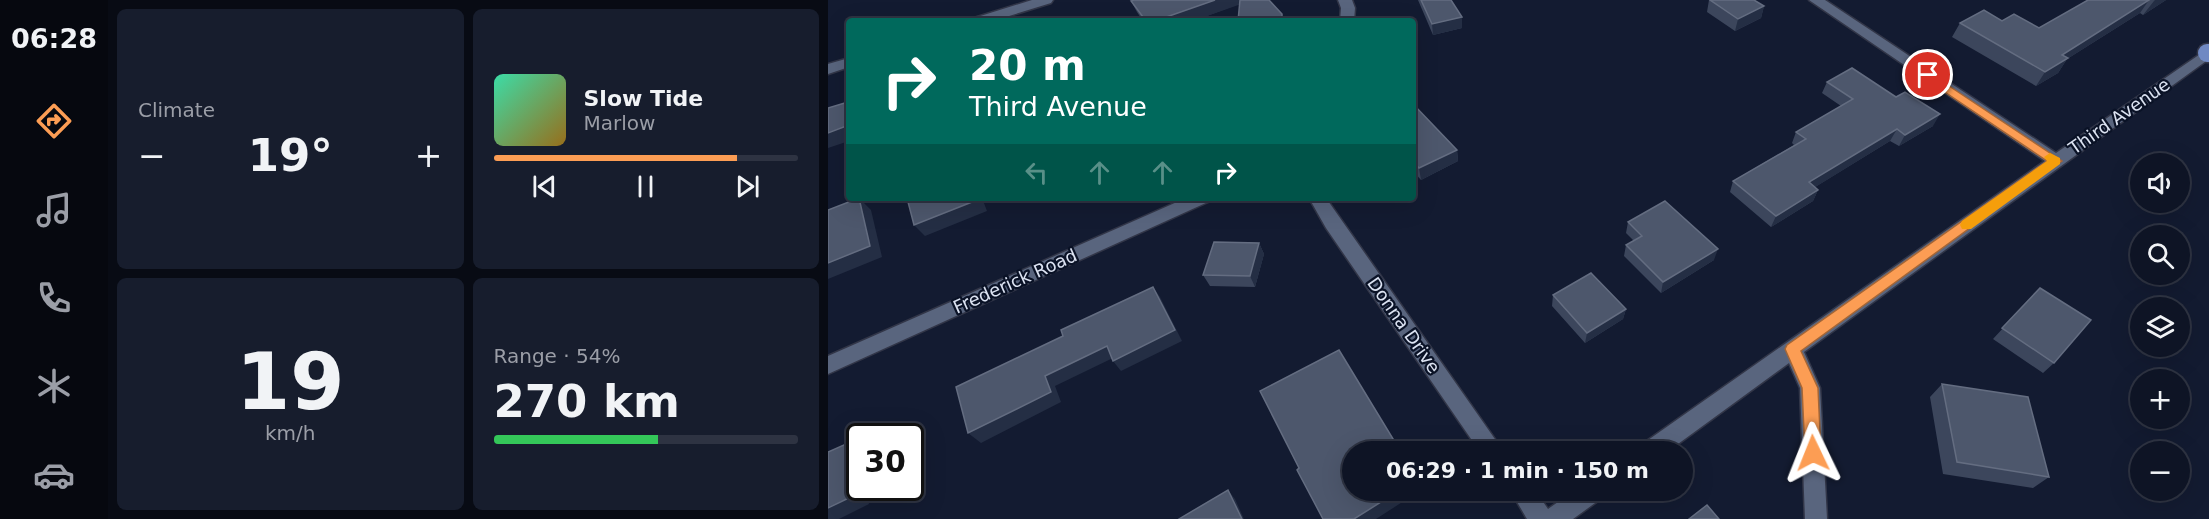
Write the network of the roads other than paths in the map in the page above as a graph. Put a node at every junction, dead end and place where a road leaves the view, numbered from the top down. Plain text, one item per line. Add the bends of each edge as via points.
1 (1046, 0) edge
2 (1345, 0) edge
3 (1816, 0) edge
4 (989, 18) edge
5 (1347, 18) edge
6 (2208, 52) edge
7 (846, 63) edge
8 (828, 69) edge
9 (2056, 161) junction
10 (1195, 201) edge
11 (1319, 201) edge
12 (1793, 349) junction
13 (828, 365) edge
14 (1485, 441) edge
15 (1664, 441) edge
16 (1529, 501) edge
17 (1579, 501) edge
18 (1541, 519) edge
19 (1554, 519) edge
20 (1816, 519) edge

1 - 4 street
2 - 5 street
3 - 9 street
6 - 9 street, Third Avenue
7 - 8 street
9 - 12 street, Third Avenue
10 - 13 street, Frederick Road
11 - 14 street, Donna Drive
12 - 15 street, Third Avenue
12 - 20 street via 1810,388
16 - 18 street
17 - 19 street

